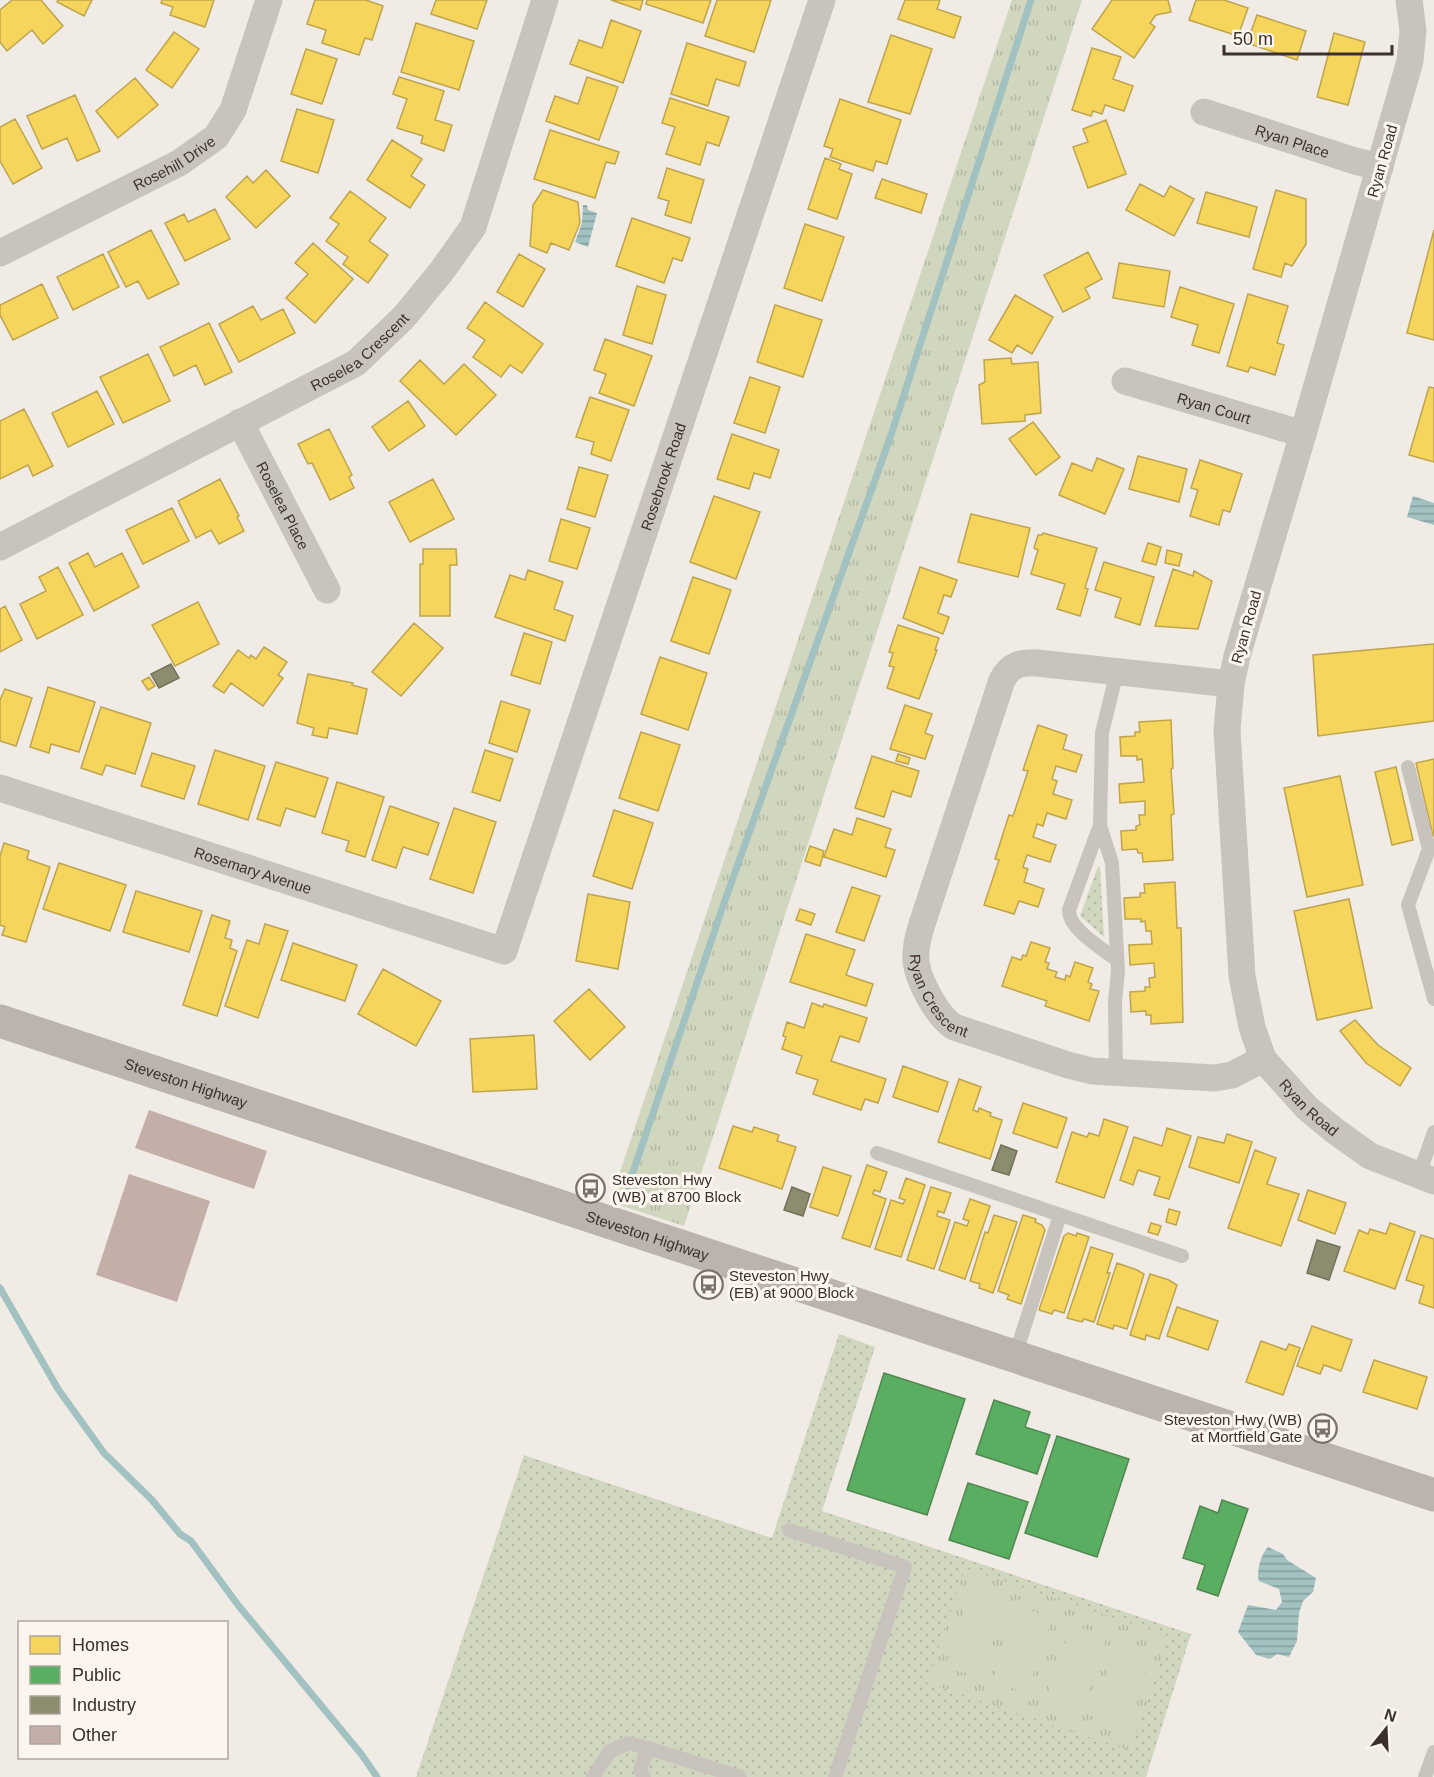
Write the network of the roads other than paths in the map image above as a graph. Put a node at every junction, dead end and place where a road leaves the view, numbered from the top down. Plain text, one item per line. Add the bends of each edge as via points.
1 (269, 0) edge
2 (545, 0) edge
3 (822, 0) edge
4 (1409, 0) edge
5 (1204, 112) dead end
6 (1380, 167) junction
7 (0, 253) edge
8 (1125, 381) dead end
9 (240, 422) junction
10 (1303, 434) junction
11 (0, 547) edge
12 (327, 591) dead end
13 (1117, 671) junction
14 (1231, 684) junction
15 (1408, 767) dead end
16 (0, 788) edge
17 (1100, 825) junction
18 (1432, 846) edge
19 (504, 951) joint
20 (1117, 960) junction
21 (1434, 999) edge
22 (0, 1021) edge
23 (1263, 1059) junction
24 (1116, 1073) junction
25 (1434, 1132) edge
26 (877, 1154) dead end
27 (1427, 1178) edge
28 (1060, 1215) junction
29 (1182, 1256) dead end
30 (1015, 1356) junction
31 (1434, 1495) edge
32 (789, 1530) dead end
33 (648, 1748) junction
34 (1434, 1752) edge
35 (593, 1777) edge
36 (644, 1777) edge
37 (740, 1777) edge
38 (836, 1777) edge
39 (1425, 1777) edge

1 - 7 street, Rosehill Drive via 233,110 216,137 179,163
2 - 9 street, Roselea Crescent via 472,226 441,272 404,317 356,363
3 - 19 street, Rosebrook Road
4 - 6 street, Ryan Road via 1413,31 1410,61
5 - 6 street, Ryan Place
6 - 10 street, Ryan Road
8 - 10 street, Ryan Court
9 - 11 street, Roselea Crescent
9 - 12 street, Roselea Place
10 - 14 street, Ryan Road
13 - 14 street, Ryan Crescent
13 - 17 lane via 1102,733
13 - 24 street, Ryan Crescent via 1008,657 916,951 918,971 939,1013 954,1027 1080,1069
14 - 23 street, Ryan Road via 1227,730 1242,976
15 - 18 lane
16 - 19 street, Rosemary Avenue
17 - 20 lane via 1112,863
17 - 20 lane via 1069,916 1076,927
18 - 21 lane via 1408,905
20 - 24 lane
22 - 30 main road, Steveston Highway
23 - 24 street, Ryan Crescent via 1223,1078
23 - 27 street, Ryan Road via 1307,1108 1335,1131 1371,1156
25 - 27 lane
26 - 28 lane
28 - 29 lane
28 - 30 lane
30 - 31 main road, Steveston Highway
32 - 38 lane via 905,1567
33 - 35 lane via 629,1743 610,1751
33 - 36 lane via 640,1770
33 - 37 lane
34 - 39 lane

